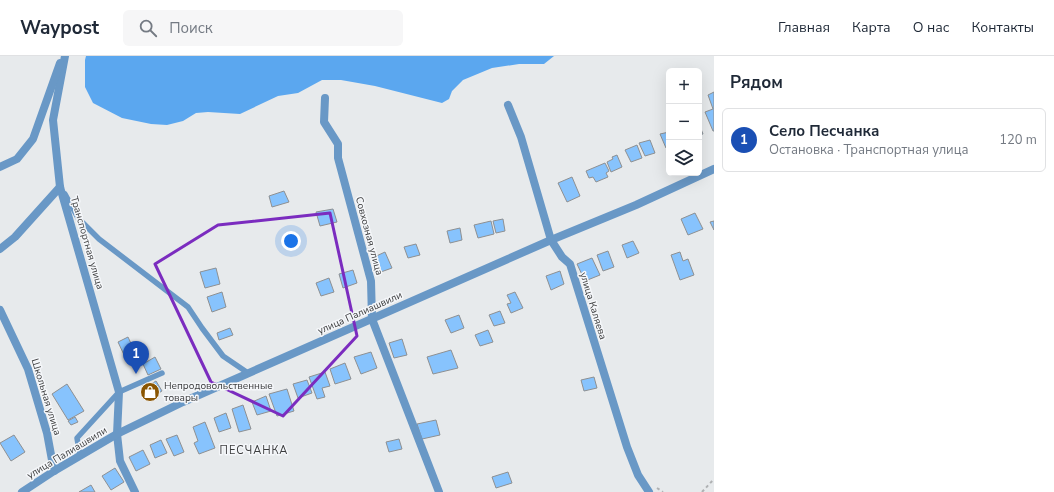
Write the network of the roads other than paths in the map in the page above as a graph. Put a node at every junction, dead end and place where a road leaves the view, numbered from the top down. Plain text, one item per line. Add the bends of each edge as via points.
1 (62, 56) edge
2 (65, 56) edge
3 (325, 98) dead end
4 (508, 105) dead end
5 (0, 167) edge
6 (714, 169) edge
7 (60, 187) junction
8 (551, 240) junction
9 (0, 249) edge
10 (0, 310) edge
11 (372, 319) junction
12 (162, 373) dead end
13 (248, 373) junction
14 (119, 392) junction
15 (117, 434) junction
16 (80, 456) junction
17 (54, 471) junction
18 (22, 492) edge
19 (135, 492) edge
20 (439, 492) edge
21 (649, 492) edge

1 - 5 street via 33,139 17,159
2 - 7 street, Транспортная улица via 53,120
3 - 11 street, Совхозная улица via 324,122 338,144 338,158 371,281
4 - 8 street, улица Каляева via 521,137
6 - 8 street, улица Палиашвили
7 - 9 street via 15,237
7 - 13 lane via 78,218 99,239 188,307 223,356
7 - 14 street, Транспортная улица
8 - 11 street, улица Палиашвили
8 - 21 street, улица Каляева via 570,264 627,447 638,475
10 - 17 street, Школьная улица via 28,369 47,433
11 - 13 street, улица Палиашвили
11 - 20 street, Совхозная улица
12 - 14 lane
13 - 15 street, улица Палиашвили
14 - 15 street, Транспортная улица
14 - 16 lane via 77,438
15 - 16 street, улица Палиашвили
15 - 19 street, Транспортная улица via 120,461
16 - 17 street, улица Палиашвили
17 - 18 street, улица Палиашвили

